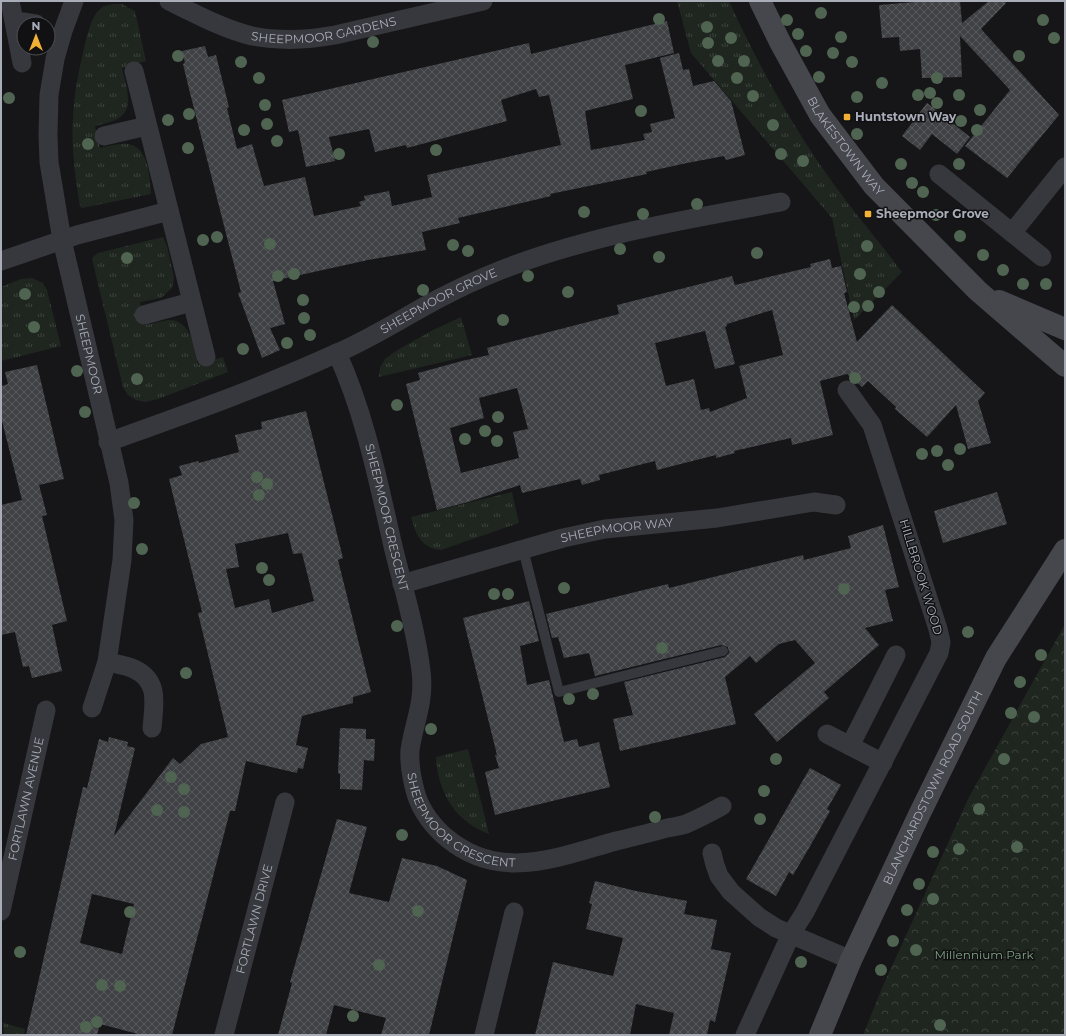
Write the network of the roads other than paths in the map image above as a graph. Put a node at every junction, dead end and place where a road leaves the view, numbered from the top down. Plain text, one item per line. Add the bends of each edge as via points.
1 (10, 1) edge
2 (74, 1) edge
3 (169, 1) edge
4 (483, 1) edge
5 (760, 1) edge
6 (15, 23) joint
7 (56, 28) edge
8 (55, 56) edge
9 (22, 63) dead end
10 (134, 71) dead end
11 (147, 126) junction
12 (104, 136) dead end
13 (1065, 167) edge
14 (939, 174) dead end
15 (782, 202) dead end
16 (169, 211) junction
17 (1012, 233) junction
18 (62, 240) junction
19 (1042, 257) dead end
20 (1, 261) edge
21 (978, 291) junction
22 (191, 302) junction
23 (144, 315) dead end
24 (1065, 329) edge
25 (338, 354) junction
26 (206, 358) dead end
27 (1065, 366) edge
28 (847, 390) dead end
29 (108, 442) junction
30 (836, 505) dead end
31 (523, 549) junction
32 (1065, 550) edge
33 (402, 584) junction
34 (722, 651) dead end
35 (896, 655) dead end
36 (106, 662) junction
37 (92, 708) dead end
38 (46, 710) dead end
39 (152, 728) dead end
40 (827, 734) dead end
41 (850, 746) junction
42 (883, 763) junction
43 (285, 802) dead end
44 (722, 806) dead end
45 (712, 853) dead end
46 (1, 911) edge
47 (514, 912) dead end
48 (791, 934) junction
49 (852, 960) junction
50 (224, 1035) edge
51 (484, 1035) edge
52 (745, 1035) edge
53 (820, 1035) edge

1 - 6 street
2 - 7 street, SHEEPMOOR
3 - 4 street, SHEEPMOOR GARDENS via 236,31 255,36 292,39 335,35
5 - 21 main road, BLAKESTOWN WAY via 820,115 846,151 874,186
6 - 9 street
8 - 18 street, SHEEPMOOR via 49,94 49,162
10 - 11 street
11 - 12 street
11 - 16 street
13 - 17 street
14 - 17 street
15 - 25 street, SHEEPMOOR GROVE via 632,231 530,260 483,277 452,292
16 - 18 street
16 - 22 street
17 - 19 street
18 - 20 street
18 - 29 street, SHEEPMOOR
21 - 24 main road
21 - 27 main road, BLAKESTOWN WAY
22 - 23 street
22 - 26 street
25 - 29 street, SHEEPMOOR GROVE via 210,406
25 - 33 street, SHEEPMOOR CRESCENT via 362,419
28 - 42 street, HILLBROOK WOOD via 872,425 941,642 939,653
29 - 36 street, SHEEPMOOR via 119,483 124,520 122,560
30 - 31 street, SHEEPMOOR WAY via 814,502 718,518 605,529
31 - 33 street, SHEEPMOOR WAY
31 - 34 lane via 559,692
32 - 49 main road, BLANCHARDSTOWN ROAD SOUTH via 996,658
33 - 44 street, SHEEPMOOR CRESCENT via 413,627 421,676 421,703 410,752 411,775 416,796 427,816 438,830 456,845 473,855 492,861 516,864 543,861 686,824
35 - 41 street
36 - 37 street, SHEEPMOOR
36 - 39 street via 132,668 144,675 152,686
38 - 46 street, FORTLAWN AVENUE
40 - 41 street
41 - 42 street
42 - 48 street, HILLBROOK WOOD
43 - 50 street, FORTLAWN DRIVE
45 - 48 street via 719,876 731,892 759,917
47 - 51 street
48 - 49 street
48 - 52 street, HILLBROOK WOOD
49 - 53 main road, BLANCHARDSTOWN ROAD SOUTH

